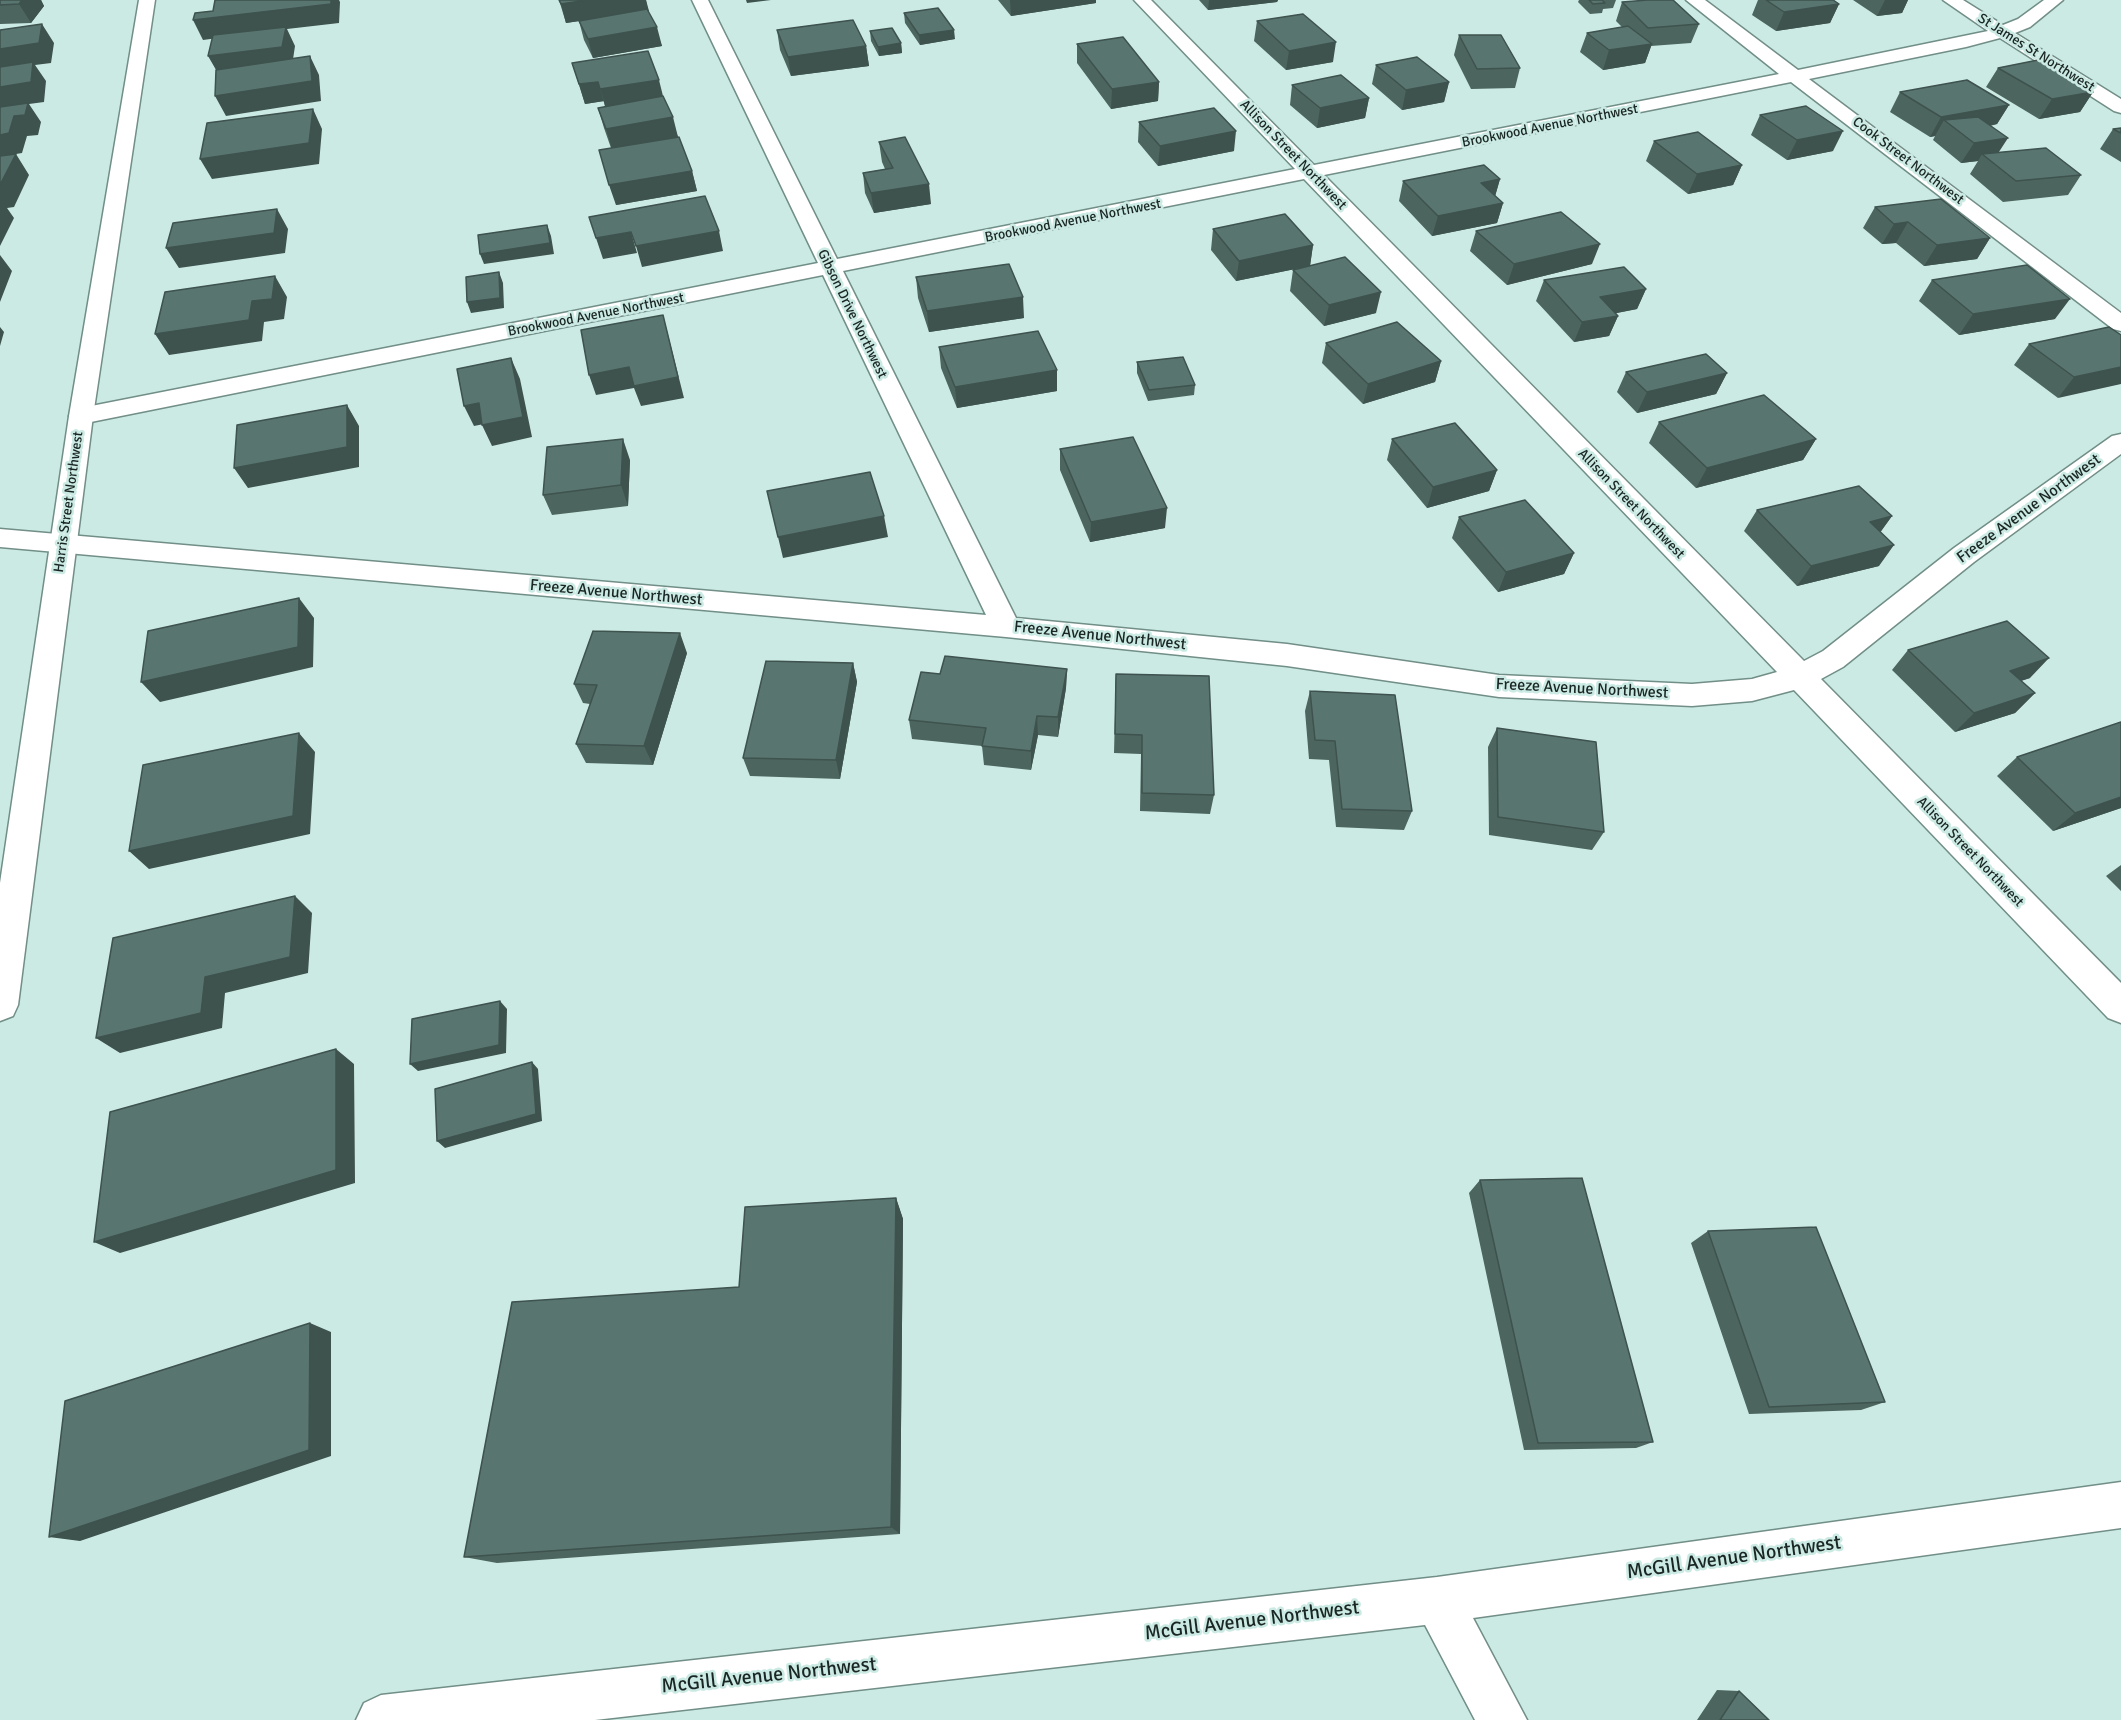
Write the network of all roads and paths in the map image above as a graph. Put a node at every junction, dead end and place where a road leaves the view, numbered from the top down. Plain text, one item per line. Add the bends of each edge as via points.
1 (147, 0) edge
2 (700, 0) edge
3 (1142, 0) edge
4 (1694, 0) edge
5 (1951, 0) edge
6 (2055, 0) edge
7 (2003, 32) junction
8 (1798, 77) junction
9 (2121, 107) edge
10 (1310, 174) junction
11 (829, 269) junction
12 (2121, 324) edge
13 (81, 417) junction
14 (2121, 442) edge
15 (0, 538) edge
16 (63, 544) junction
17 (1006, 627) junction
18 (1800, 678) junction
19 (0, 1005) edge
20 (2121, 1007) edge
21 (2121, 1505) edge
22 (1437, 1600) junction
23 (381, 1720) edge
24 (1502, 1720) edge

1 - 13 street, Harris Street Northwest
2 - 11 street, Gibson Drive Northwest
3 - 10 street, Allison Street Northwest
4 - 8 street, Cook Street Northwest
5 - 7 street, St James St Northwest
6 - 7 street, Brookwood Avenue Northwest
7 - 8 street, Brookwood Avenue Northwest
7 - 9 street, St James St Northwest
8 - 10 street, Brookwood Avenue Northwest
8 - 12 street, Cook Street Northwest
10 - 11 street, Brookwood Avenue Northwest
10 - 18 street, Allison Street Northwest
11 - 13 street, Brookwood Avenue Northwest
11 - 17 street, Gibson Drive Northwest
13 - 16 street, Harris Street Northwest
14 - 18 street, Freeze Avenue Northwest via 1964,555 1833,659
15 - 16 street, Freeze Avenue Northwest
16 - 17 street, Freeze Avenue Northwest
16 - 19 street, Harris Street Northwest
17 - 18 street, Freeze Avenue Northwest via 1287,655 1499,686 1692,695 1752,690
18 - 20 street, Allison Street Northwest
21 - 22 street, McGill Avenue Northwest
22 - 23 street, McGill Avenue Northwest
22 - 24 street

